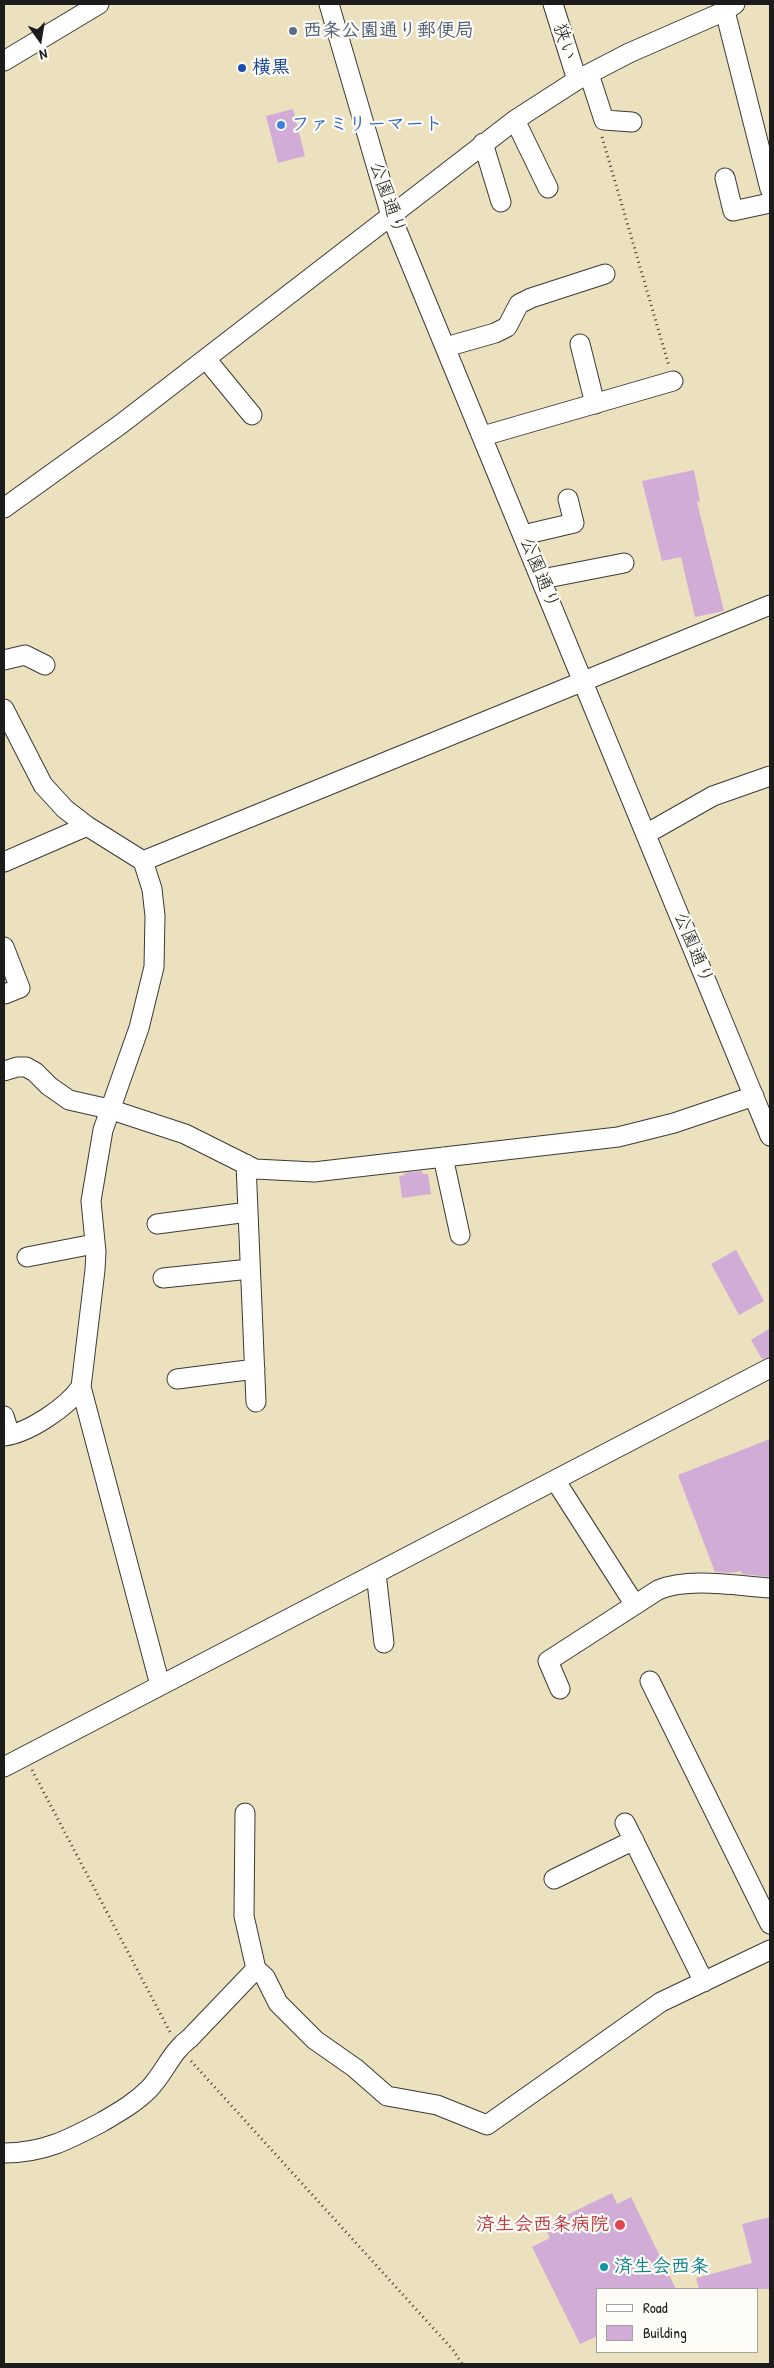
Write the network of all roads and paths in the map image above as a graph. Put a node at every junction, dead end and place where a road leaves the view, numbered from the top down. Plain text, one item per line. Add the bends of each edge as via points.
1 (99, 4) edge
2 (329, 4) edge
3 (553, 4) edge
4 (730, 7) edge
5 (4, 61) edge
6 (583, 77) junction
7 (515, 120) junction
8 (604, 120) junction
9 (632, 122) dead end
10 (763, 129) edge
11 (483, 143) junction
12 (725, 178) dead end
13 (548, 188) dead end
14 (770, 189) edge
15 (501, 202) dead end
16 (770, 203) edge
17 (391, 216) junction
18 (605, 274) dead end
19 (580, 344) dead end
20 (446, 348) junction
21 (206, 359) junction
22 (673, 381) joint
23 (594, 404) junction
24 (252, 415) dead end
25 (482, 436) junction
26 (568, 499) dead end
27 (4, 508) edge
28 (523, 535) junction
29 (624, 563) dead end
30 (542, 579) junction
31 (770, 605) edge
32 (4, 660) edge
33 (44, 665) dead end
34 (584, 682) junction
35 (4, 709) edge
36 (11, 740) edge
37 (770, 776) edge
38 (86, 826) junction
39 (646, 834) junction
40 (143, 860) junction
41 (4, 862) edge
42 (4, 947) edge
43 (5, 994) edge
44 (4, 1071) edge
45 (754, 1096) junction
46 (109, 1109) junction
47 (770, 1136) edge
48 (443, 1157) junction
49 (246, 1164) junction
50 (248, 1212) junction
51 (157, 1224) dead end
52 (460, 1236) dead end
53 (94, 1244) junction
54 (27, 1257) dead end
55 (250, 1269) junction
56 (163, 1278) dead end
57 (770, 1368) edge
58 (255, 1369) junction
59 (177, 1379) dead end
60 (81, 1387) junction
61 (256, 1402) dead end
62 (4, 1416) edge
63 (7, 1435) edge
64 (556, 1480) junction
65 (376, 1573) junction
66 (770, 1588) edge
67 (635, 1605) junction
68 (384, 1643) dead end
69 (650, 1681) dead end
70 (160, 1685) junction
71 (560, 1689) dead end
72 (25, 1756) junction
73 (4, 1767) edge
74 (245, 1813) dead end
75 (625, 1823) dead end
76 (634, 1840) junction
77 (554, 1879) dead end
78 (770, 1924) edge
79 (770, 1950) edge
80 (256, 1969) junction
81 (704, 1982) junction
82 (178, 2047) junction
83 (4, 2153) edge
84 (462, 2364) edge

1 - 5 street
2 - 17 street, 公園通り
3 - 6 street, 狭い
4 - 6 street
4 - 10 street
6 - 7 street
6 - 8 street, 狭い
7 - 11 street
7 - 13 street
8 - 9 street
8 - 22 path via 600,129
10 - 14 street
11 - 15 street
11 - 17 street
12 - 16 street via 733,211
17 - 20 street, 公園通り
17 - 21 street
18 - 20 street via 531,298 519,304 507,327
19 - 23 street
20 - 25 street, 公園通り
21 - 24 street
21 - 27 street
22 - 23 street
23 - 25 street
25 - 28 street, 公園通り
26 - 28 street via 574,523
28 - 30 street, 公園通り
29 - 30 street
30 - 34 street, 公園通り
31 - 34 street
32 - 33 street via 25,655
34 - 39 street, 公園通り
34 - 40 street
35 - 36 street
36 - 38 street via 43,785
37 - 39 street via 713,796
38 - 40 street
38 - 41 street
39 - 45 street, 公園通り
40 - 46 street via 152,889 155,916 154,967 139,1028
42 - 43 street via 20,988
44 - 46 street via 26,1067 69,1100
45 - 47 street, 公園通り
45 - 48 street via 674,1123 618,1137
46 - 49 street via 185,1134
46 - 53 street via 91,1201
48 - 49 street via 314,1172 255,1169
48 - 52 street
49 - 50 street
50 - 51 street
50 - 55 street
53 - 54 street
53 - 60 street via 93,1295
55 - 56 street
55 - 58 street
57 - 64 street
58 - 59 street
58 - 61 street
60 - 63 street via 74,1397 35,1424
60 - 70 street
62 - 63 street
64 - 65 street
64 - 67 street
65 - 68 street
65 - 70 street
66 - 67 street via 670,1585
67 - 71 street via 548,1661
69 - 78 street
70 - 72 street
72 - 73 street
72 - 82 path
74 - 80 street via 244,1916
75 - 76 street
76 - 77 street
76 - 81 street
79 - 81 street
80 - 81 street via 265,1977 278,2003 297,2023 387,2096 437,2105 487,2125 661,2002
80 - 82 street
82 - 83 street via 151,2087 136,2102 62,2143 25,2153
82 - 84 path via 453,2350

